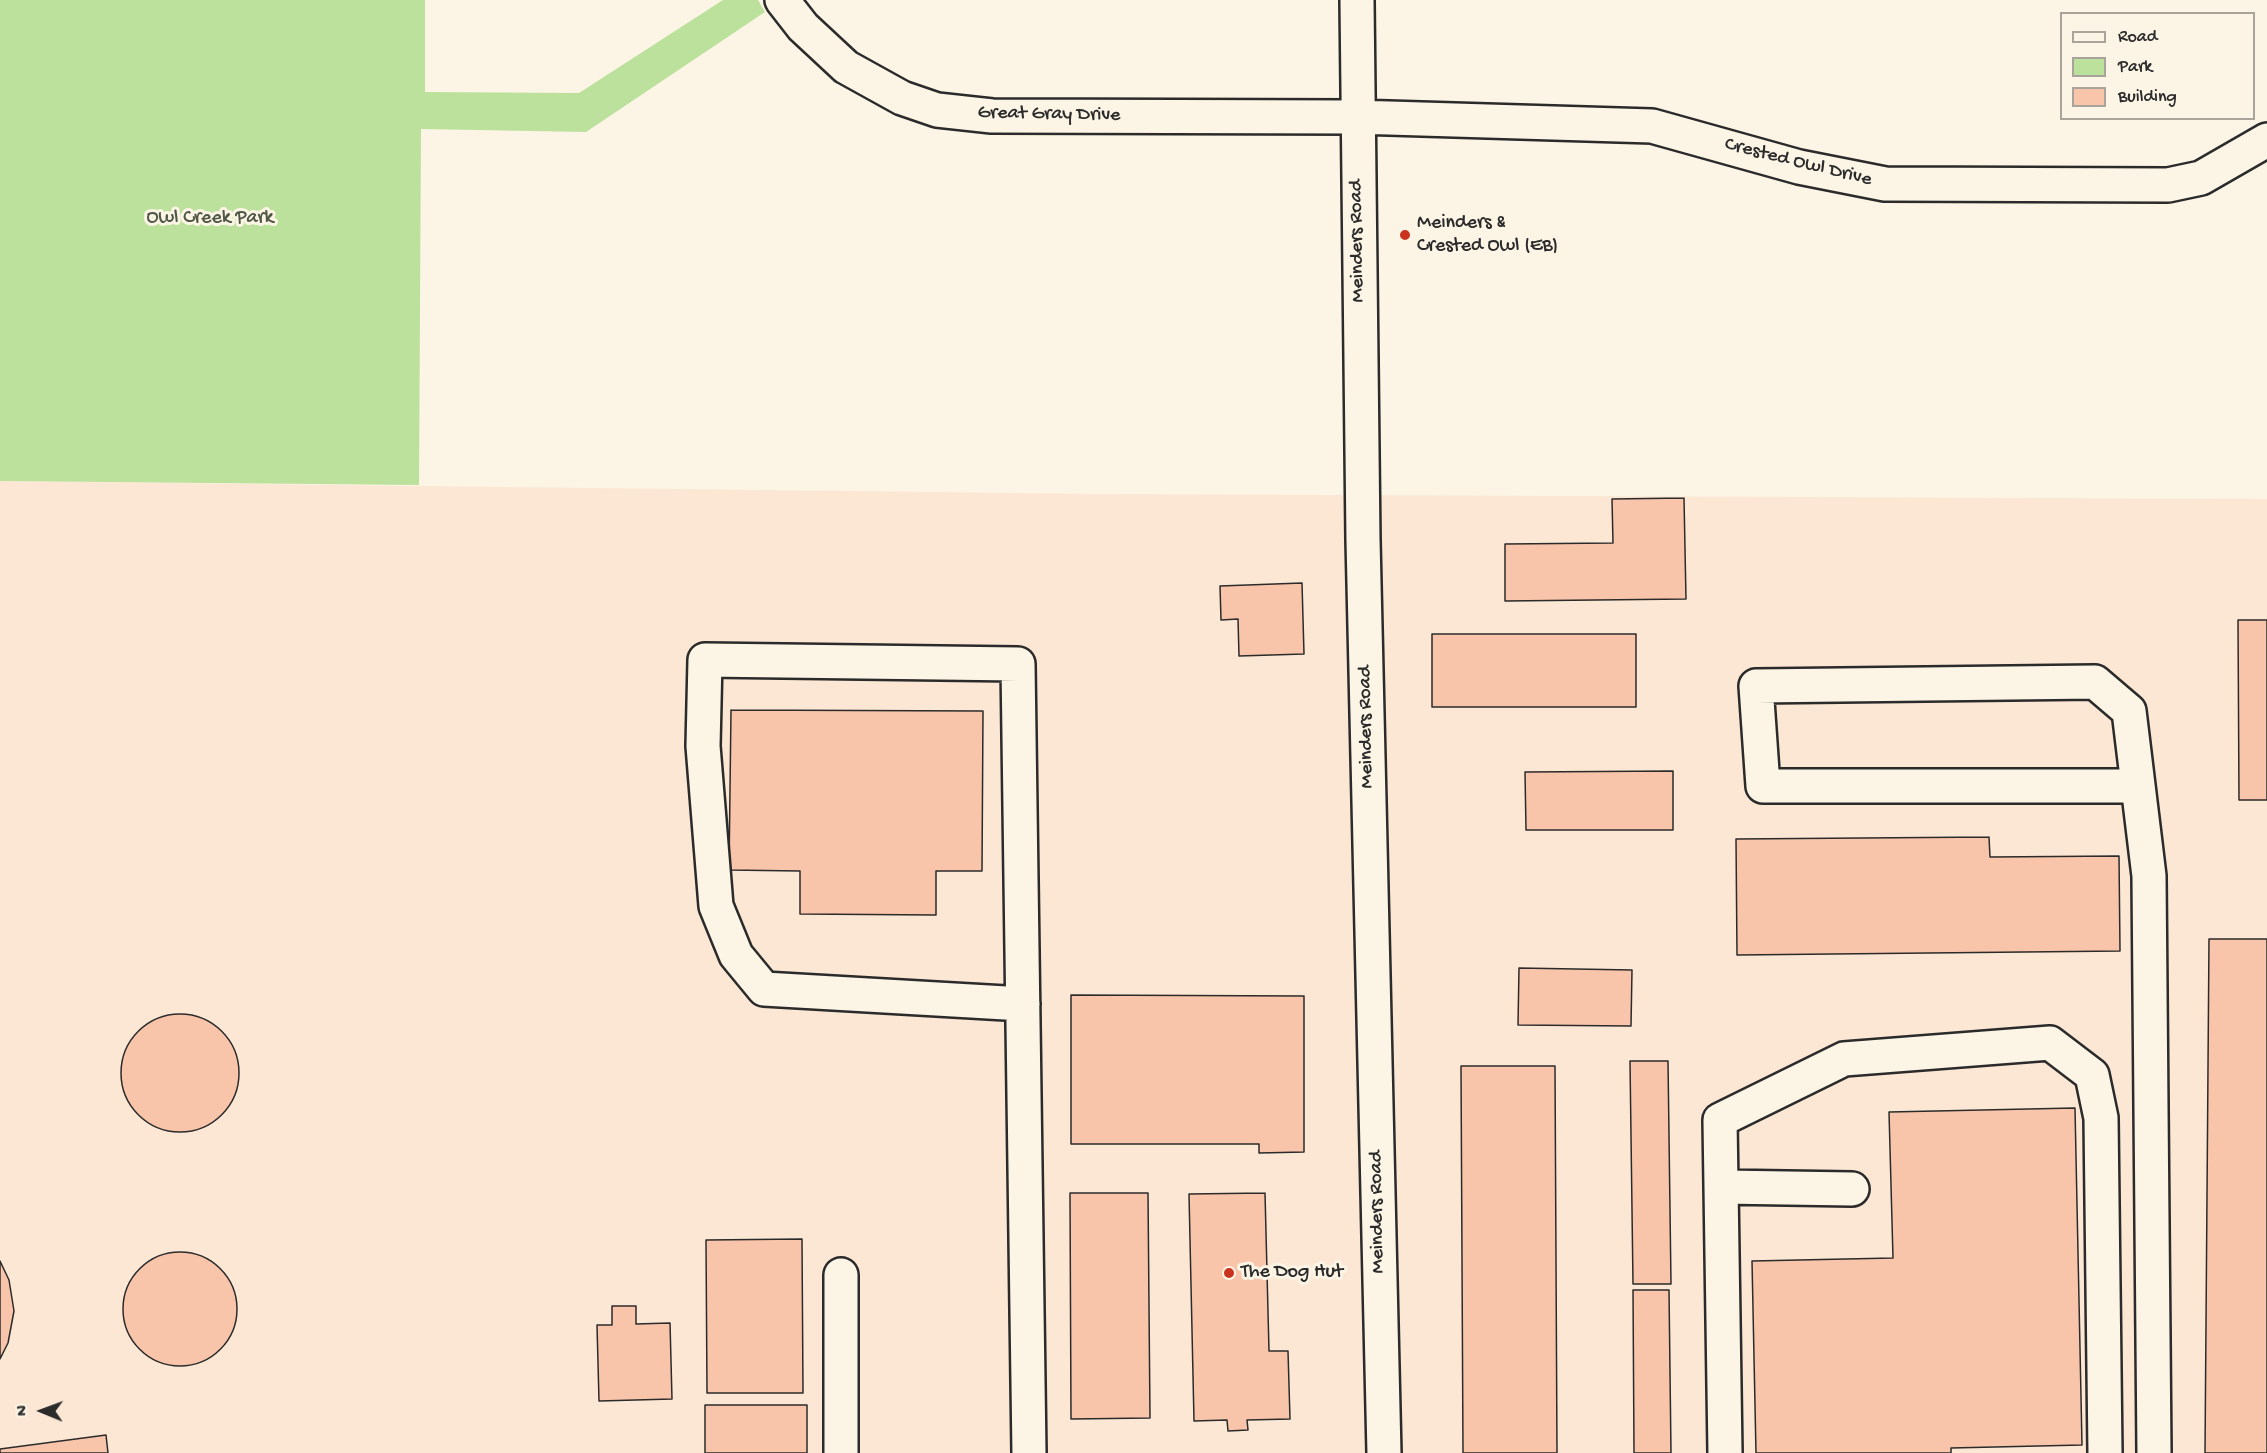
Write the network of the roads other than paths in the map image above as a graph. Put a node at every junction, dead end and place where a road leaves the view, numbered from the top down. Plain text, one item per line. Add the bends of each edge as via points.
1 (782, 0) edge
2 (1357, 0) edge
3 (1356, 117) junction
4 (2267, 140) edge
5 (2137, 786) junction
6 (1023, 1004) junction
7 (1722, 1187) junction
8 (1852, 1189) dead end
9 (840, 1275) dead end
10 (841, 1453) edge
11 (1029, 1453) edge
12 (1384, 1453) edge
13 (1725, 1453) edge
14 (2105, 1453) edge
15 (2154, 1453) edge

1 - 3 street, Great Gray Drive via 803,27 846,67 902,98 937,110 1045,117
2 - 3 street, Meinders Road
3 - 4 street, Crested Owl Drive via 1652,126 1799,167 1897,185 2168,185 2201,178
3 - 12 street, Meinders Road
5 - 5 street via 2129,711 2095,682 1756,686 1763,786
5 - 15 street via 2149,876
6 - 6 street via 764,989 736,955 716,906 703,746 705,660 1018,664
6 - 11 street
7 - 8 street
7 - 13 street
7 - 14 street via 1720,1120 1844,1059 2050,1043 2092,1075 2101,1119
9 - 10 street

